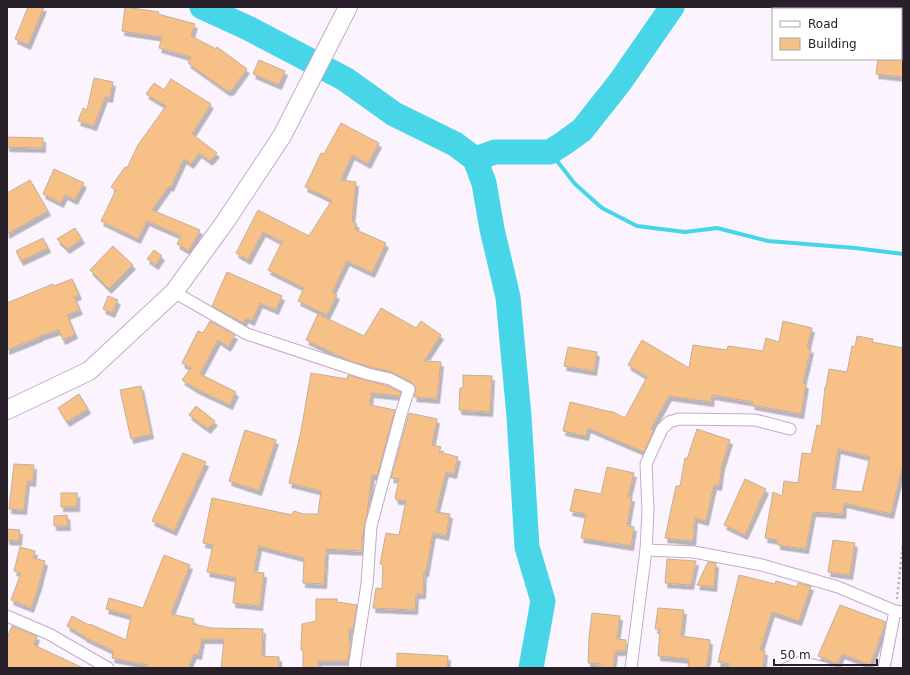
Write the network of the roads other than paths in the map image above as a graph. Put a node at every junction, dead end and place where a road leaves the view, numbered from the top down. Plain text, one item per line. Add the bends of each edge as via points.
1 (348, 7) edge
2 (174, 292) junction
3 (7, 410) edge
4 (790, 429) dead end
5 (646, 550) junction
6 (899, 611) edge
7 (7, 616) edge
8 (108, 668) edge
9 (354, 668) edge
10 (631, 668) edge
11 (787, 668) edge
12 (825, 668) edge
13 (884, 668) edge

1 - 2 main road via 282,136 225,222
2 - 3 main road via 89,371
2 - 9 street via 247,334 390,379 409,389 371,526 367,584
4 - 5 street via 755,420 679,419 669,422 662,429 646,464
5 - 6 street via 694,552 762,565 838,587
5 - 10 street
6 - 13 street
7 - 8 street via 49,634
11 - 12 street via 801,662

